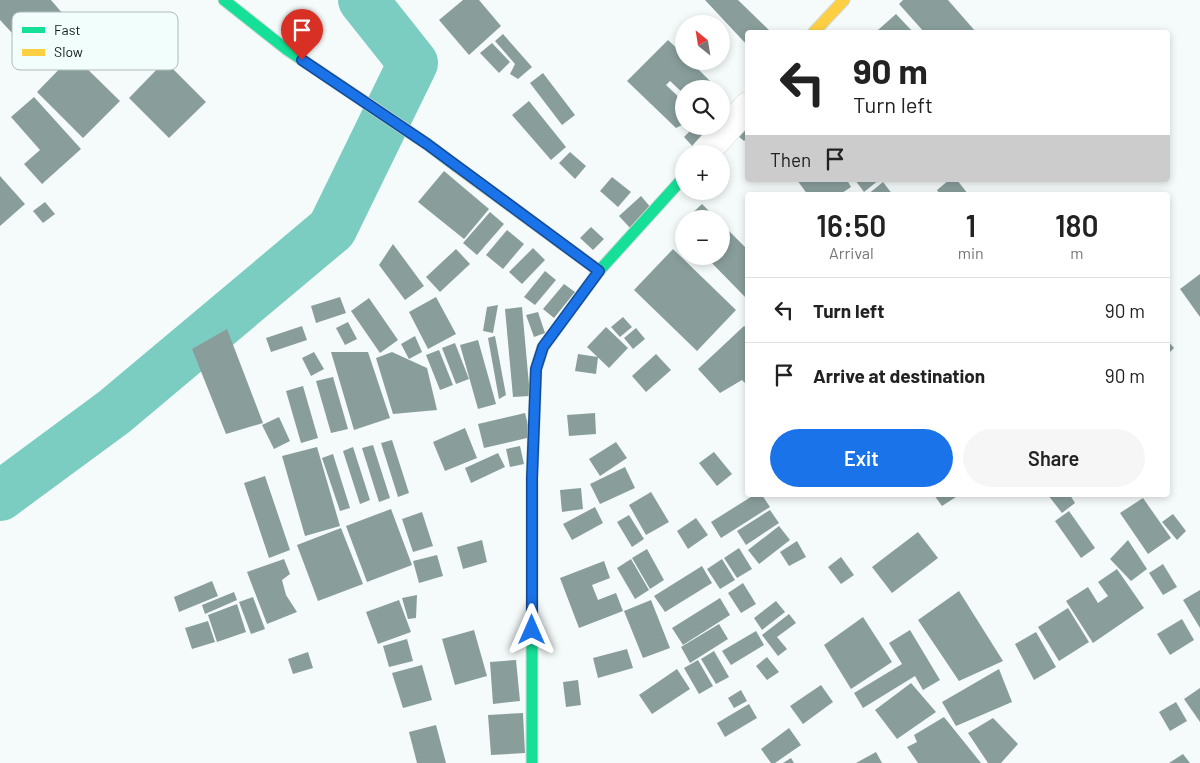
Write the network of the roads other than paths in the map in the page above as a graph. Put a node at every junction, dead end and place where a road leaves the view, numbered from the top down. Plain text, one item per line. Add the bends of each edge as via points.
1 (224, 0) edge
2 (844, 0) edge
3 (816, 30) edge
4 (745, 109) edge
5 (712, 145) edge
6 (675, 187) edge
7 (599, 271) junction
8 (532, 763) edge

1 - 7 street via 286,49 427,144
2 - 3 street
4 - 5 street
6 - 7 street
7 - 8 street via 543,347 536,369 532,478

